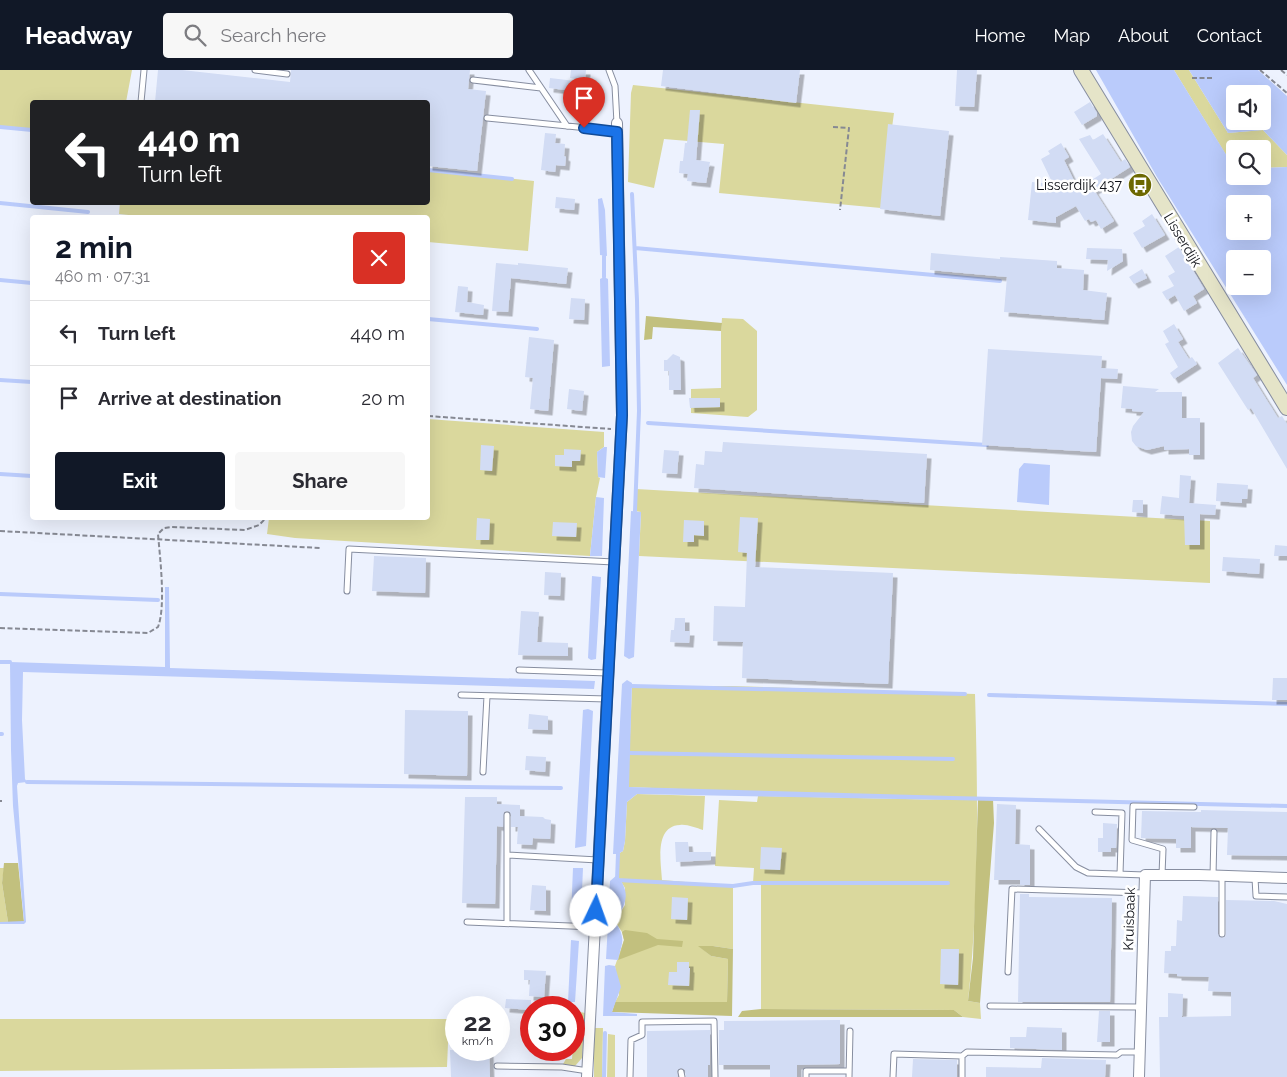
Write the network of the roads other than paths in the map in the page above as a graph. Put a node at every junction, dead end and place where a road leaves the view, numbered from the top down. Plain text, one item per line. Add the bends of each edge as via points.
1 (144, 70) edge
2 (255, 70) edge
3 (529, 70) edge
4 (609, 70) edge
5 (1081, 70) edge
6 (287, 74) dead end
7 (473, 80) dead end
8 (541, 88) junction
9 (141, 100) edge
10 (487, 118) dead end
11 (567, 126) junction
12 (617, 127) junction
13 (1287, 408) edge
14 (614, 562) junction
15 (347, 591) dead end
16 (519, 670) dead end
17 (608, 673) junction
18 (461, 696) dead end
19 (487, 696) junction
20 (607, 699) junction
21 (483, 772) dead end
22 (1194, 808) dead end
23 (1094, 812) dead end
24 (507, 816) dead end
25 (1038, 829) dead end
26 (1214, 832) dead end
27 (507, 855) junction
28 (598, 860) junction
29 (1120, 874) junction
30 (1144, 875) junction
31 (1162, 875) junction
32 (1217, 876) junction
33 (1256, 878) junction
34 (1287, 878) edge
35 (1144, 893) junction
36 (1287, 897) edge
37 (467, 922) dead end
38 (507, 922) junction
39 (595, 928) junction
40 (1222, 934) dead end
41 (1008, 972) dead end
42 (990, 1006) dead end
43 (1140, 1006) junction
44 (850, 1031) dead end
45 (1140, 1052) junction
46 (962, 1056) junction
47 (497, 1066) dead end
48 (587, 1074) edge
49 (849, 1074) edge
50 (630, 1077) edge
51 (715, 1077) edge
52 (806, 1077) edge
53 (893, 1077) edge
54 (962, 1077) edge
55 (1139, 1077) edge

1 - 9 lane
2 - 6 lane
3 - 8 lane
4 - 12 lane via 615,86
5 - 13 street, Lisserdijk
7 - 8 lane
8 - 11 lane
10 - 11 lane
11 - 12 lane
12 - 14 street via 621,430
14 - 15 lane via 349,549
14 - 17 street
16 - 17 lane
17 - 20 street
18 - 19 lane
19 - 20 lane
19 - 21 lane
20 - 28 street
22 - 31 lane via 1133,806 1132,840 1164,849
23 - 29 lane via 1122,813
24 - 27 lane
25 - 29 lane via 1076,867 1088,873
26 - 32 lane
27 - 28 lane
27 - 38 lane
28 - 39 street
29 - 30 lane
30 - 31 street, Kruisbaak
30 - 35 street, Kruisbaak
31 - 32 street, Kruisbaak
32 - 33 street, Kruisbaak
32 - 40 lane
33 - 34 street, Kruisbaak
33 - 36 lane via 1256,896
35 - 41 lane via 1012,888
35 - 43 street, Kruisbaak
37 - 38 lane
38 - 39 lane
39 - 48 street
42 - 43 lane
43 - 45 street, Kruisbaak
44 - 49 lane
45 - 46 lane via 1117,1055 966,1052
45 - 55 street, Kruisbaak
46 - 53 lane via 894,1054
46 - 54 lane
47 - 48 lane via 562,1067
49 - 52 lane via 806,1071
50 - 51 lane via 631,1040 642,1035 642,1022 714,1021

